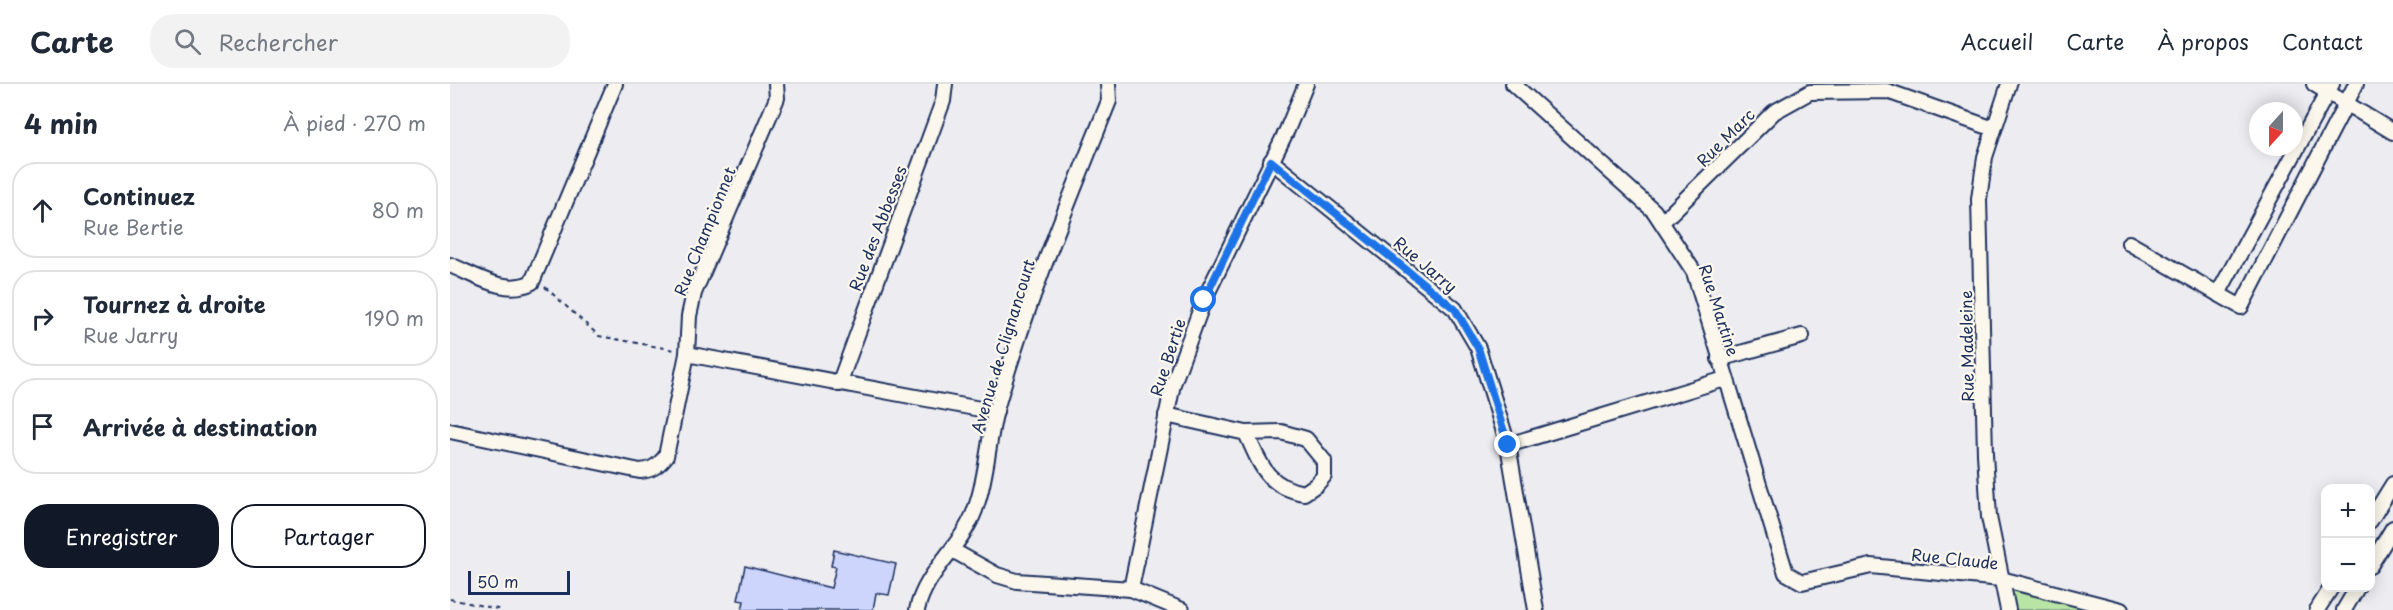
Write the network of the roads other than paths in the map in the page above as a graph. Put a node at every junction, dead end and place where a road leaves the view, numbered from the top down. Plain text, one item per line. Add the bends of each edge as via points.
1 (615, 84) edge
2 (776, 84) edge
3 (945, 84) edge
4 (1108, 84) edge
5 (1306, 84) edge
6 (1513, 84) edge
7 (2009, 84) edge
8 (2314, 84) edge
9 (2356, 84) edge
10 (2330, 88) edge
11 (2346, 104) junction
12 (1994, 129) junction
13 (2393, 132) edge
14 (1271, 161) junction
15 (1662, 222) junction
16 (2129, 243) dead end
17 (450, 265) edge
18 (2218, 294) junction
19 (1802, 336) dead end
20 (681, 352) junction
21 (1719, 359) junction
22 (1725, 379) junction
23 (838, 384) junction
24 (996, 412) junction
25 (1166, 415) junction
26 (450, 431) edge
27 (1246, 433) junction
28 (1508, 445) junction
29 (2393, 484) edge
30 (2375, 513) edge
31 (2393, 528) edge
32 (952, 550) junction
33 (2375, 558) edge
34 (1786, 573) joint
35 (2001, 579) junction
36 (1131, 590) junction
37 (2328, 592) edge
38 (2355, 592) edge
39 (917, 610) edge
40 (1182, 610) edge
41 (1536, 610) edge
42 (2008, 610) edge
43 (2121, 610) edge
44 (2317, 610) edge
45 (2344, 610) edge

1 - 17 street via 532,282 520,288 506,287
2 - 20 street, Rue Championnet via 777,98 694,293
3 - 23 street, Rue des Abbesses via 943,101
4 - 24 street, Avenue de Clignancourt via 1109,101 1035,286
5 - 14 street, Rue Bertie
6 - 15 street, Rue Martine
7 - 12 street, Rue Madeleine
8 - 10 street
9 - 11 street
10 - 11 street
10 - 18 street
11 - 13 street
11 - 18 street via 2241,307
12 - 15 street, Rue Marc via 1887,91 1810,92 1774,112
12 - 35 street, Rue Madeleine via 1979,199 1985,454 1989,517
14 - 25 street, Rue Bertie via 1204,300 1173,384
14 - 28 street, Rue Jarry via 1455,309 1478,348
15 - 21 street, Rue Martine via 1694,272
16 - 18 street
19 - 21 street
20 - 23 street
20 - 26 street, Rue Championnet via 666,456 650,471
21 - 22 street, Rue Martine
22 - 28 street
22 - 34 street, Rue Martine
23 - 24 street
24 - 32 street, Avenue de Clignancourt via 978,504
25 - 27 street
25 - 36 street, Rue Bertie
27 - 27 street via 1281,432 1306,439 1324,461 1323,476 1304,493 1287,490 1271,480
28 - 41 street, Rue Jarry
29 - 30 street
31 - 33 street
32 - 36 street via 997,575 1017,581
32 - 39 street, Avenue de Clignancourt via 928,579
34 - 35 street, Rue Claude via 1802,582 1871,566
35 - 42 street, Rue Madeleine
35 - 43 street, Rue Claude
36 - 40 street
37 - 44 street
38 - 45 street

